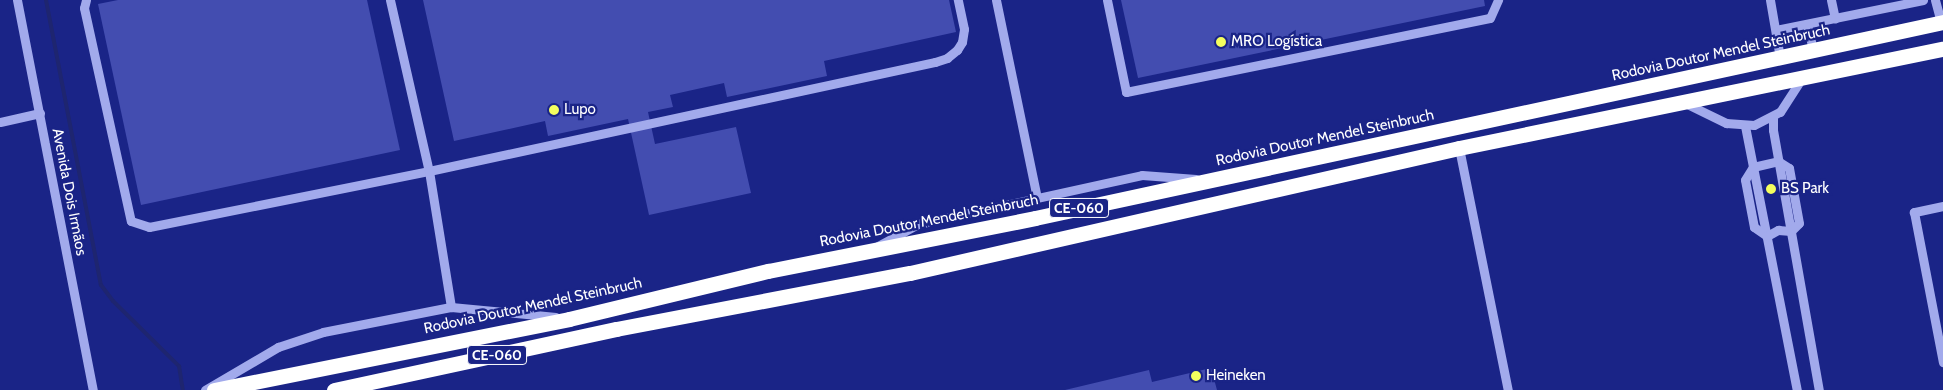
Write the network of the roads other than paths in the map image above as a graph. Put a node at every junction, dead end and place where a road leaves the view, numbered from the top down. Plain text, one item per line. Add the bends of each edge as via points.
1 (17, 0) edge
2 (86, 0) edge
3 (390, 0) edge
4 (958, 0) edge
5 (996, 0) edge
6 (1106, 0) edge
7 (1498, 0) edge
8 (1770, 0) edge
9 (1831, 0) edge
10 (1923, 0) edge
11 (1935, 0) edge
12 (1835, 19) junction
13 (1942, 22) edge
14 (1807, 24) junction
15 (1776, 30) junction
16 (1943, 48) edge
17 (1813, 50) junction
18 (1780, 58) junction
19 (1802, 78) junction
20 (1682, 102) junction
21 (40, 113) junction
22 (1772, 118) junction
23 (0, 122) edge
24 (1745, 126) junction
25 (1459, 148) junction
26 (1778, 161) junction
27 (1754, 167) junction
28 (429, 171) junction
29 (1206, 181) junction
30 (1037, 198) junction
31 (1943, 206) edge
32 (1791, 231) junction
33 (1767, 236) junction
34 (872, 250) junction
35 (450, 307) junction
36 (569, 319) junction
37 (1943, 362) edge
38 (374, 385) edge
39 (93, 390) edge
40 (205, 390) edge
41 (214, 390) edge
42 (334, 390) edge
43 (1508, 390) edge
44 (1797, 390) edge
45 (1819, 390) edge

1 - 21 street, Avenida Dois Irmãos
2 - 28 street via 84,8 131,221 149,227
3 - 28 street
4 - 28 street via 964,28 962,42 952,54 935,62
5 - 30 street
6 - 7 street via 1126,92 1490,18
8 - 15 street
9 - 12 street
10 - 12 street
11 - 13 street
12 - 14 street
13 - 17 highway, Rodovia Doutor Mendel Steinbruch / CE-060
14 - 15 street
14 - 17 street
15 - 18 street
16 - 19 highway, CE-060
17 - 18 highway, Rodovia Doutor Mendel Steinbruch / CE-060
18 - 29 highway, Rodovia Doutor Mendel Steinbruch / CE-060
19 - 20 highway, CE-060
19 - 22 street via 1791,98
20 - 24 street via 1726,123
20 - 25 highway, CE-060
21 - 23 street
21 - 39 street, Avenida Dois Irmãos
22 - 24 street
22 - 26 street
24 - 27 street
25 - 38 highway, CE-060 via 910,273 616,329
25 - 43 street
26 - 27 street
26 - 32 street
27 - 33 street
28 - 35 street
29 - 30 street via 1142,175
29 - 34 highway, Rodovia Doutor Mendel Steinbruch / CE-060
30 - 34 street via 918,224
31 - 37 street via 1914,212
32 - 33 street via 1778,230
32 - 45 street
33 - 44 street
34 - 36 highway, Rodovia Doutor Mendel Steinbruch / CE-060 via 768,271
35 - 36 street
35 - 40 street via 300,338 278,347
36 - 41 highway, Rodovia Doutor Mendel Steinbruch / CE-060
38 - 42 highway, CE-060

